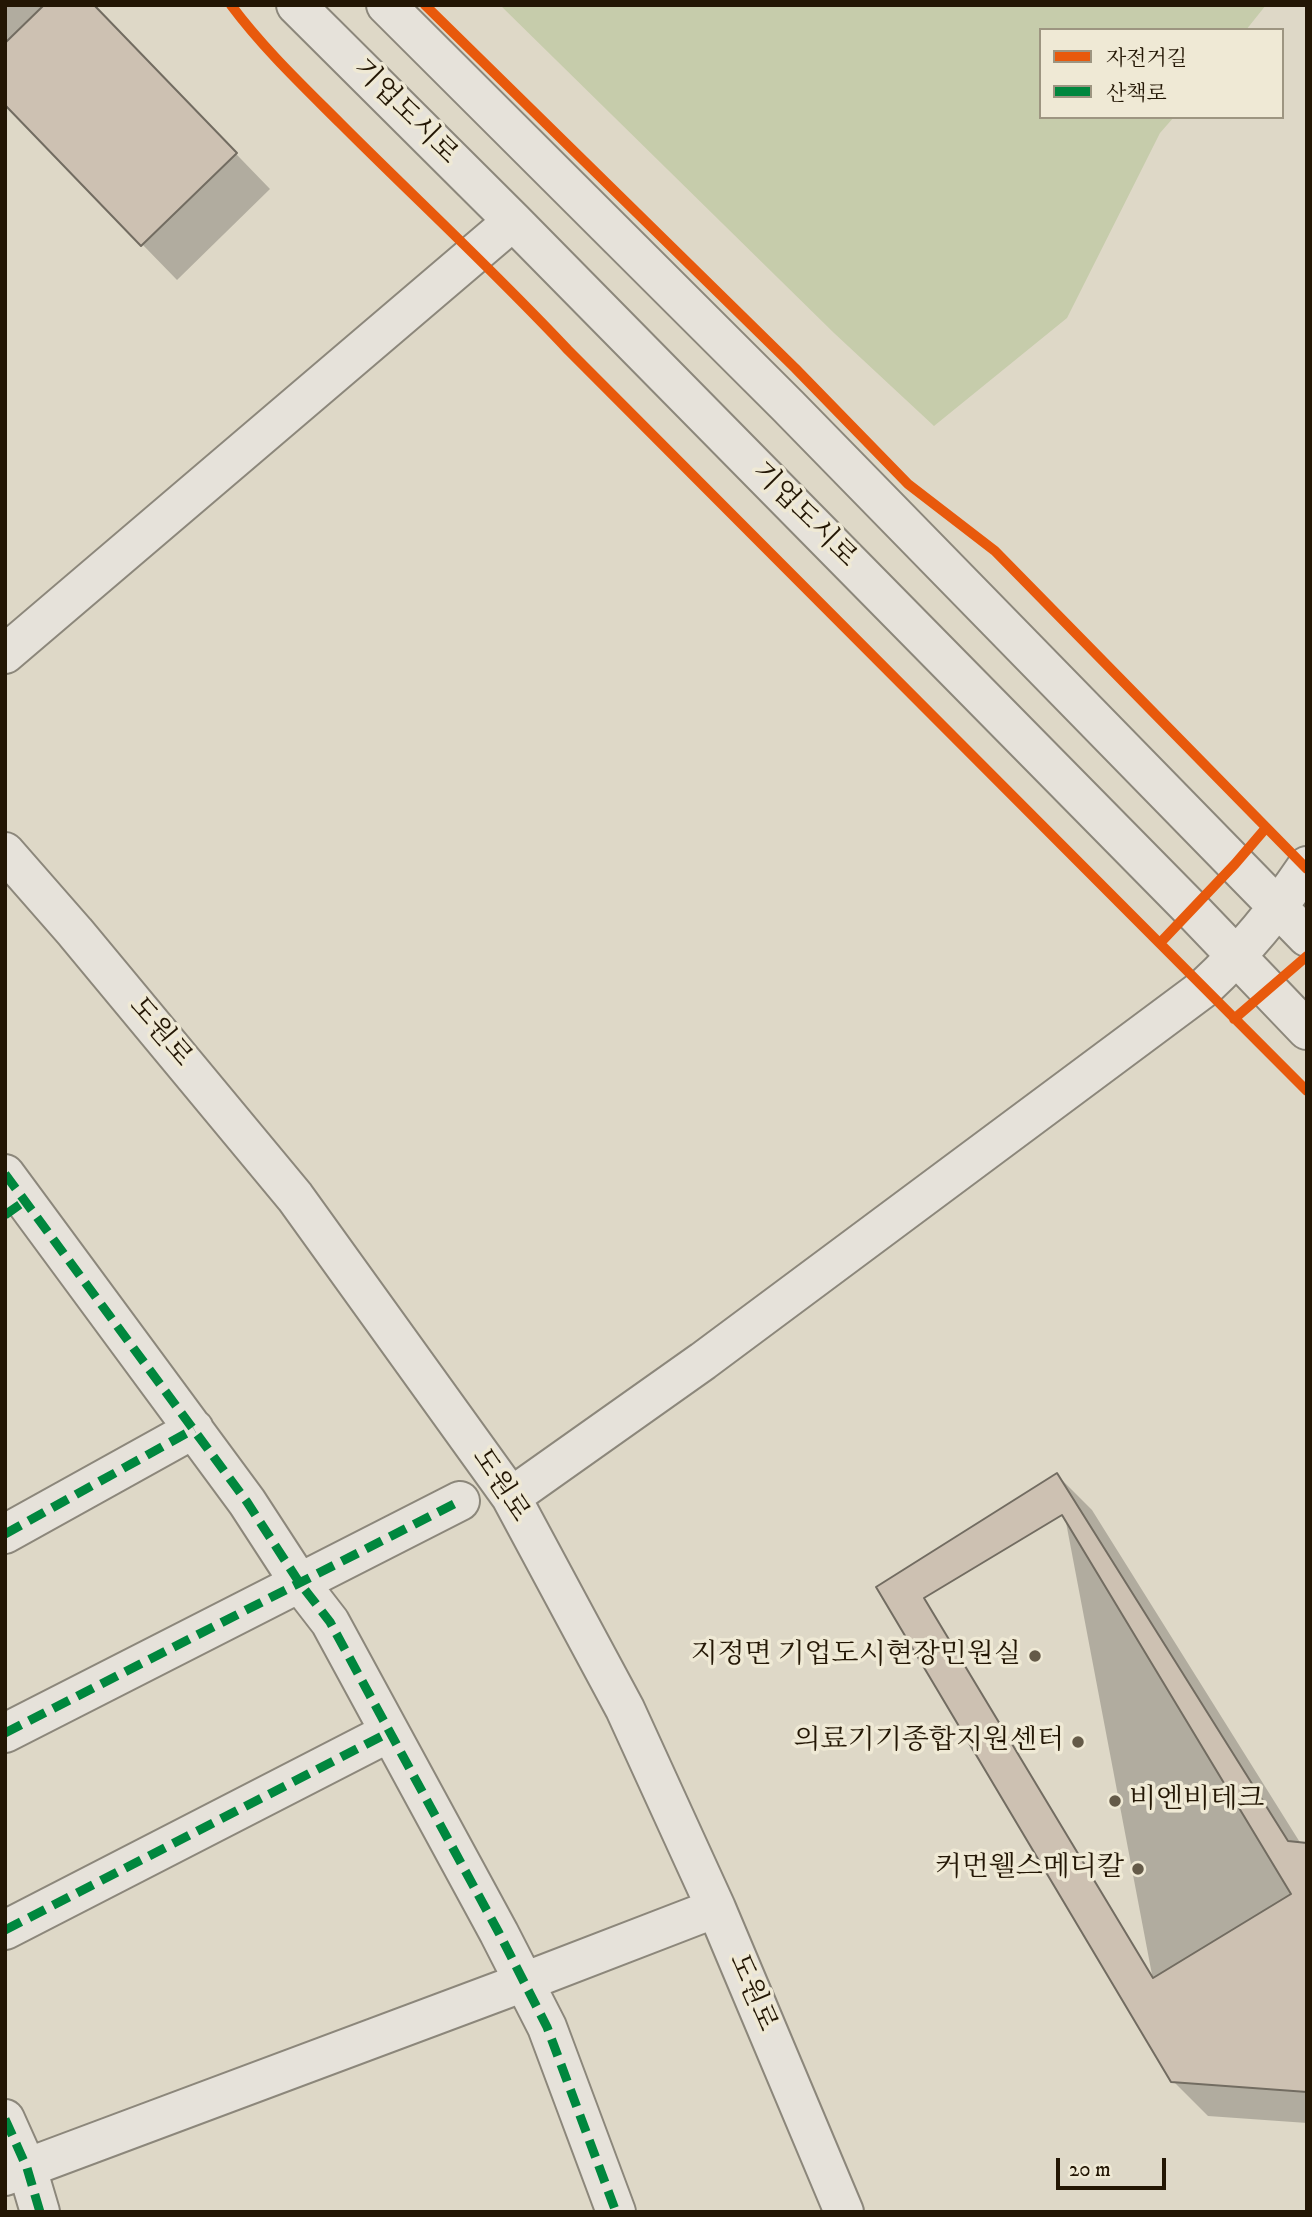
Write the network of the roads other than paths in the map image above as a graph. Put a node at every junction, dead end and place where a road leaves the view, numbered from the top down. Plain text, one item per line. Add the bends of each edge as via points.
1 (296, 5) edge
2 (386, 5) edge
3 (513, 221) junction
4 (5, 654) edge
5 (5, 852) edge
6 (1307, 866) edge
7 (1279, 909) junction
8 (1307, 937) edge
9 (1238, 957) junction
10 (1307, 1030) edge
11 (12, 1196) edge
12 (194, 1429) junction
13 (511, 1497) junction
14 (460, 1501) dead end
15 (5, 1534) edge
16 (299, 1582) junction
17 (5, 1733) edge
18 (388, 1733) junction
19 (716, 1908) junction
20 (5, 1930) edge
21 (524, 1982) junction
22 (5, 2119) edge
23 (16, 2172) edge
24 (40, 2212) edge
25 (616, 2212) edge
26 (844, 2212) edge

1 - 3 street, 기업도시로
2 - 7 street via 783,400
3 - 4 street
3 - 9 street, 기업도시로
5 - 13 street, 도원로 via 295,1197
6 - 7 street
7 - 8 street
7 - 9 street
9 - 10 street, 기업도시로
9 - 13 street via 1203,988 703,1361
11 - 12 street
12 - 15 street
12 - 16 street
13 - 19 street, 도원로 via 625,1709
14 - 16 street
16 - 17 street
16 - 18 street via 330,1622
18 - 20 street
18 - 21 street
19 - 21 street
19 - 26 street, 도원로
21 - 23 street
21 - 25 street via 547,2027
22 - 23 street
23 - 24 street

